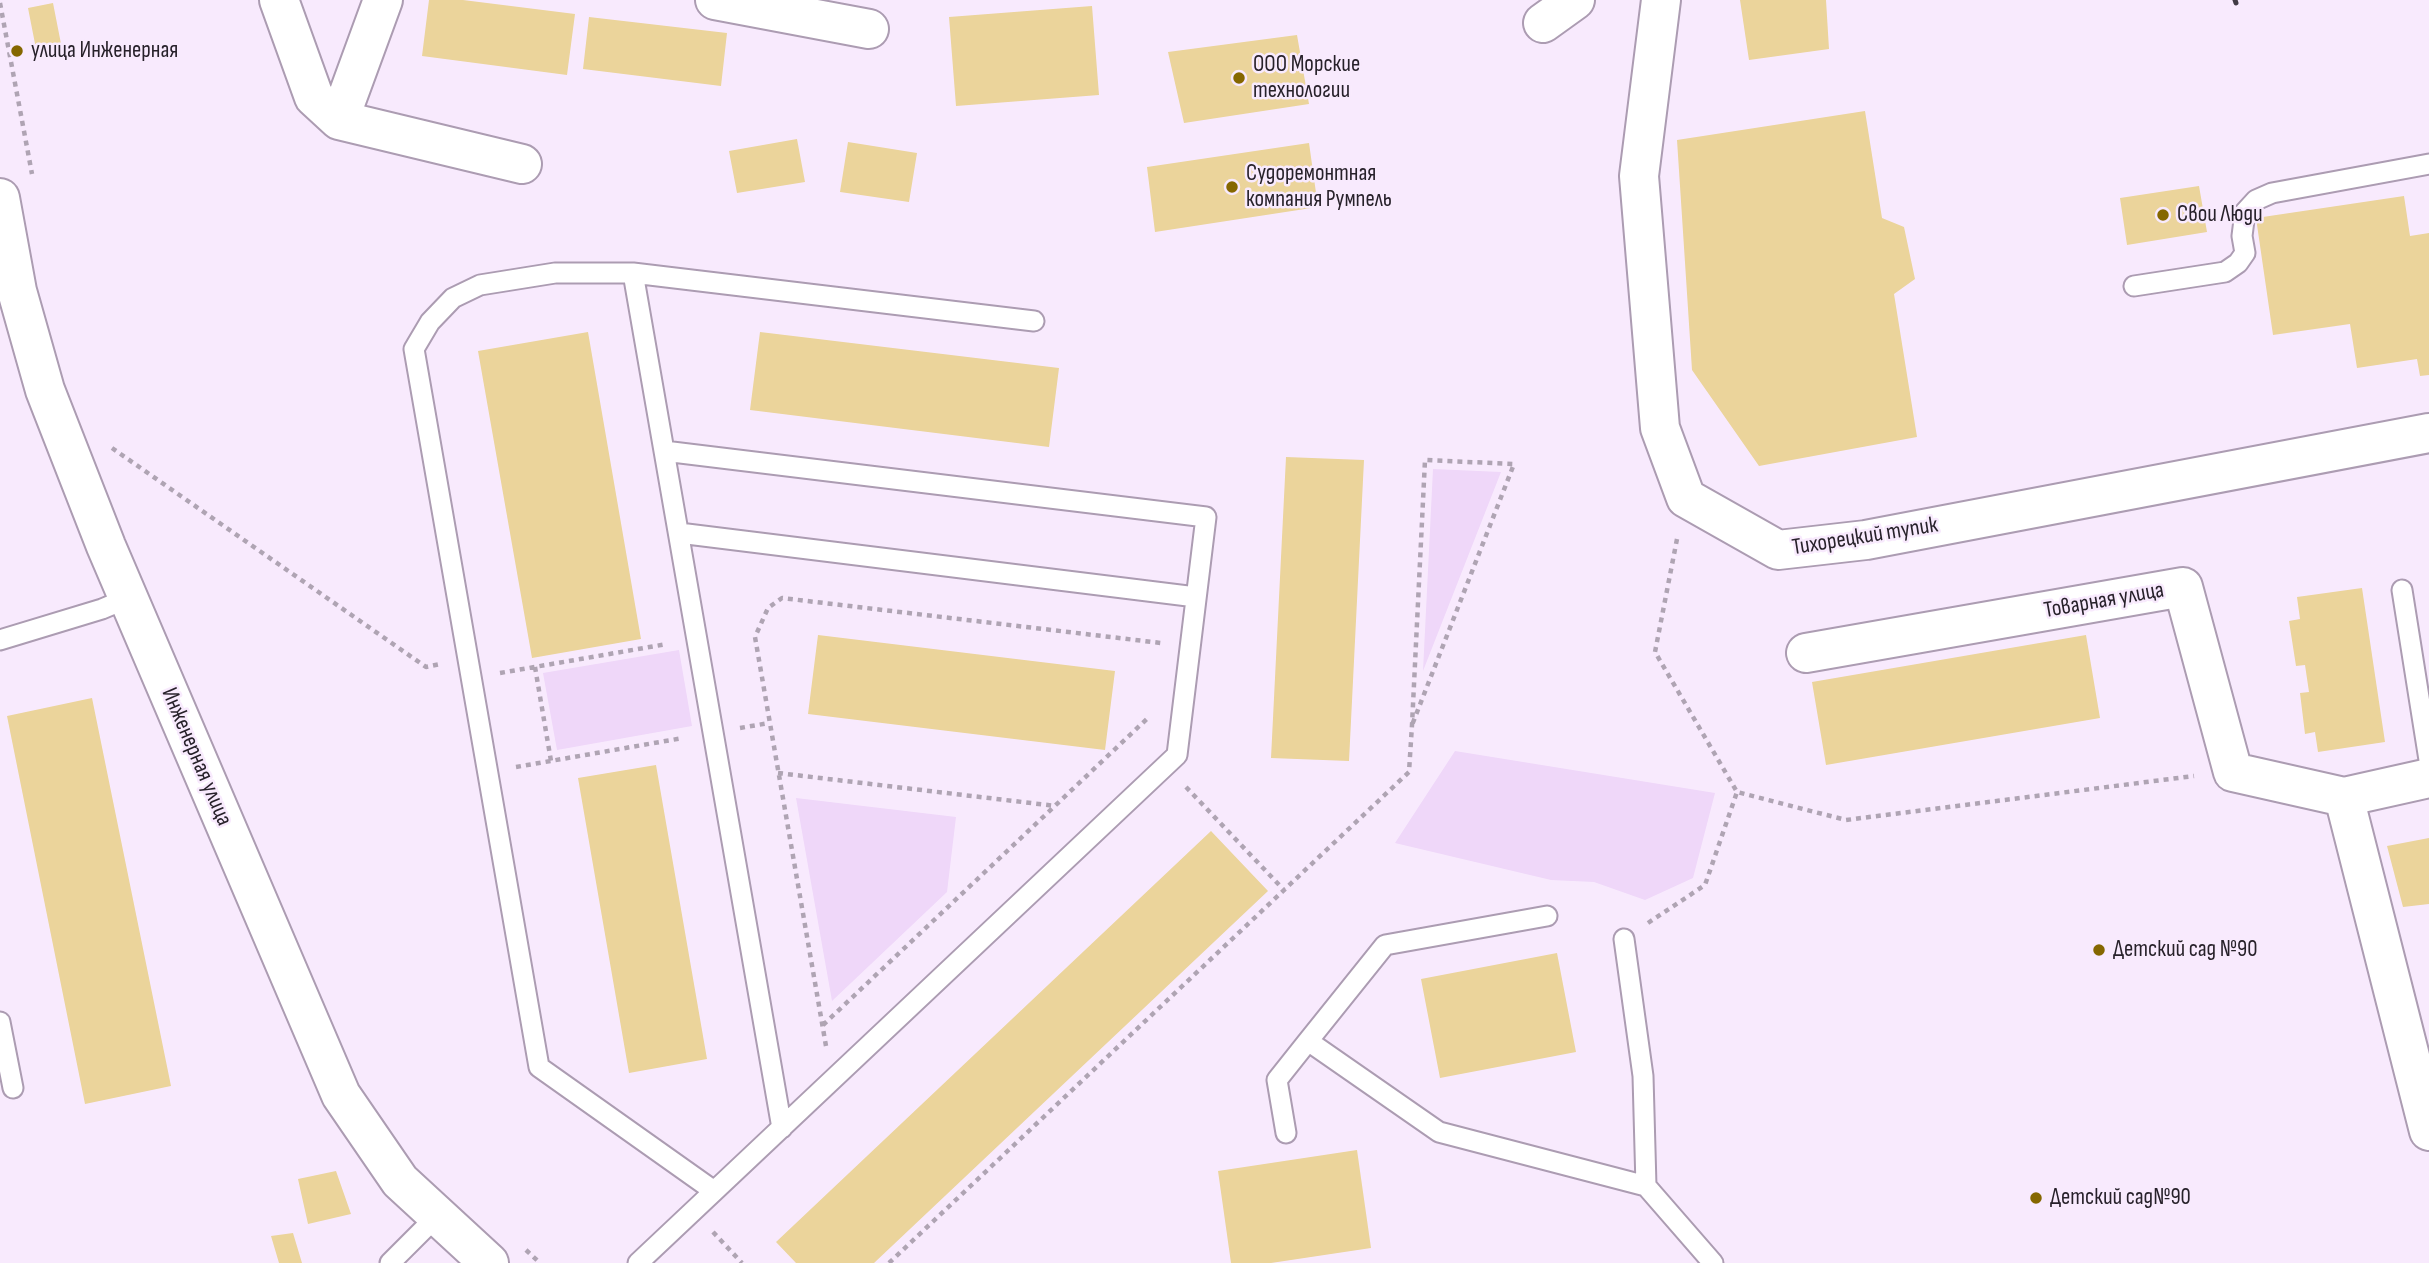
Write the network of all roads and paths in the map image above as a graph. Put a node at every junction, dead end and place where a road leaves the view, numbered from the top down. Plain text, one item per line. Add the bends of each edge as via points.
1 (279, 0) edge
2 (383, 0) edge
3 (715, 0) edge
4 (1575, 0) edge
5 (1661, 0) edge
6 (1543, 23) dead end
7 (869, 29) dead end
8 (339, 120) junction
9 (522, 164) dead end
10 (2429, 164) edge
11 (0, 198) edge
12 (634, 273) junction
13 (2134, 286) dead end
14 (1034, 321) dead end
15 (2429, 433) edge
16 (664, 451) junction
17 (108, 454) dead end
18 (1686, 498) junction
19 (678, 533) junction
20 (2402, 590) dead end
21 (1196, 597) junction
22 (128, 598) junction
23 (697, 638) junction
24 (0, 639) edge
25 (1191, 647) junction
26 (1806, 653) dead end
27 (535, 667) junction
28 (470, 669) junction
29 (1151, 716) dead end
30 (770, 723) junction
31 (1412, 725) junction
32 (713, 733) junction
33 (2429, 760) edge
34 (551, 761) junction
35 (1167, 766) junction
36 (488, 772) junction
37 (2233, 772) junction
38 (779, 773) junction
39 (2429, 778) edge
40 (1737, 792) junction
41 (2344, 797) junction
42 (1056, 806) junction
43 (1284, 890) junction
44 (1547, 916) dead end
45 (1624, 939) joint
46 (0, 1022) edge
47 (822, 1025) junction
48 (1308, 1041) junction
49 (832, 1081) junction
50 (13, 1088) dead end
51 (2428, 1119) edge
52 (782, 1128) junction
53 (1286, 1133) dead end
54 (1646, 1185) junction
55 (715, 1191) junction
56 (693, 1211) junction
57 (437, 1216) junction
58 (505, 1255) edge
59 (390, 1263) edge
60 (540, 1263) edge
61 (638, 1263) edge
62 (742, 1263) edge
63 (889, 1263) edge
64 (1713, 1263) edge

1 - 8 street via 314,97
2 - 8 street
3 - 7 street
4 - 6 street
5 - 18 street via 1639,176 1660,428
8 - 9 street
10 - 13 lane via 2272,193 2245,212 2245,253 2225,272
11 - 22 street, Инженерная улица via 17,291 45,390
12 - 14 lane
12 - 16 lane
12 - 28 lane via 555,274 480,285 453,298 430,322 414,349
15 - 18 street, Тихорецкий тупик via 1866,540 1778,550
16 - 19 lane
16 - 21 lane via 1206,517
17 - 28 path via 102,441 426,667
18 - 40 path via 1655,652
19 - 21 lane
19 - 23 lane
20 - 33 lane
21 - 25 lane
22 - 24 lane
22 - 57 street, Инженерная улица via 341,1095 400,1181
23 - 27 path
23 - 32 lane
25 - 30 path via 782,598 768,608 755,637
25 - 35 lane via 1177,755
26 - 37 street, Товарная улица via 2183,587
27 - 28 path
27 - 34 path
28 - 36 lane
29 - 42 path
30 - 32 path
30 - 38 path
31 - 31 path via 1425,460 1514,464 1460,601
31 - 43 path via 1409,772
32 - 34 path
32 - 52 lane
34 - 36 path
35 - 43 path
35 - 49 lane
36 - 55 lane via 539,1068
37 - 40 path via 1846,820
37 - 41 street
38 - 42 path
38 - 47 path
39 - 41 street
40 - 45 path via 1705,885
41 - 51 street
42 - 47 path
43 - 63 path
44 - 48 lane via 1385,945
45 - 54 lane via 1643,1076
46 - 50 lane
47 - 49 path
48 - 53 lane via 1277,1080
48 - 54 lane via 1439,1132
49 - 52 lane
52 - 55 lane
54 - 64 lane
55 - 56 lane
56 - 61 lane
56 - 62 path
57 - 58 street, Инженерная улица
57 - 59 lane
58 - 60 path

